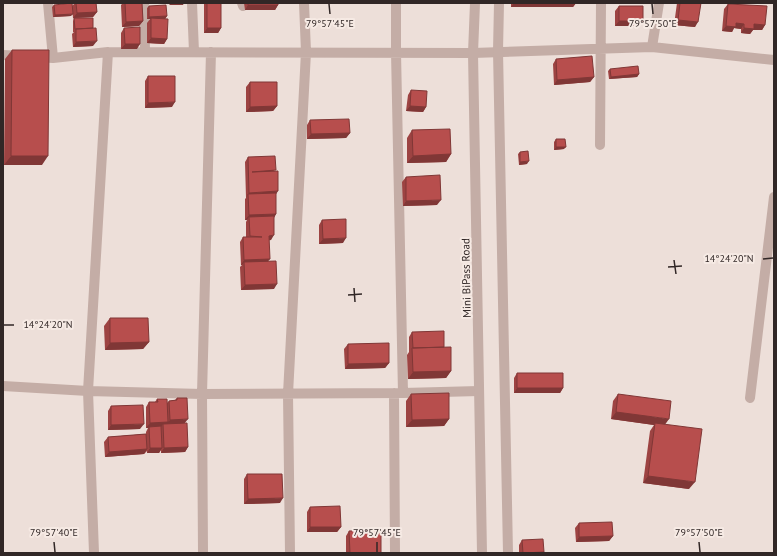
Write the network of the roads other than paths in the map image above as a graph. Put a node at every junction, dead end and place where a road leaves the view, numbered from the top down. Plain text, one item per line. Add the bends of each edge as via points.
1 (48, 3) edge
2 (144, 3) edge
3 (192, 3) edge
4 (304, 3) edge
5 (396, 3) edge
6 (475, 3) edge
7 (499, 3) edge
8 (602, 3) edge
9 (659, 3) edge
10 (652, 47) junction
11 (601, 48) junction
12 (498, 51) junction
13 (108, 52) junction
14 (146, 52) junction
15 (194, 52) junction
16 (211, 52) junction
17 (306, 52) junction
18 (396, 52) junction
19 (473, 53) junction
20 (3, 55) edge
21 (53, 58) junction
22 (774, 60) edge
23 (600, 145) dead end
24 (774, 197) edge
25 (3, 386) edge
26 (88, 391) junction
27 (479, 391) junction
28 (398, 393) junction
29 (202, 394) junction
30 (288, 394) junction
31 (750, 398) dead end
32 (94, 553) edge
33 (203, 553) edge
34 (290, 553) edge
35 (395, 553) edge
36 (482, 553) edge
37 (508, 553) edge

1 - 21 street
2 - 14 street
3 - 15 street
4 - 17 street
5 - 18 street
6 - 19 street, Mini BiPass Road
7 - 12 street
8 - 11 street
9 - 10 street
10 - 11 street
10 - 22 street
11 - 12 street
11 - 23 street
12 - 19 street
12 - 37 street
13 - 14 street
13 - 21 street
13 - 26 street
14 - 15 street
15 - 16 street
16 - 17 street
16 - 29 street
17 - 18 street
17 - 30 street
18 - 19 street
18 - 28 street
19 - 27 street, Mini BiPass Road
20 - 21 street
24 - 31 street
25 - 26 street
26 - 29 street
26 - 32 street
27 - 28 street
27 - 36 street, Mini BiPass Road
28 - 30 street
28 - 35 street
29 - 30 street
29 - 33 street
30 - 34 street

